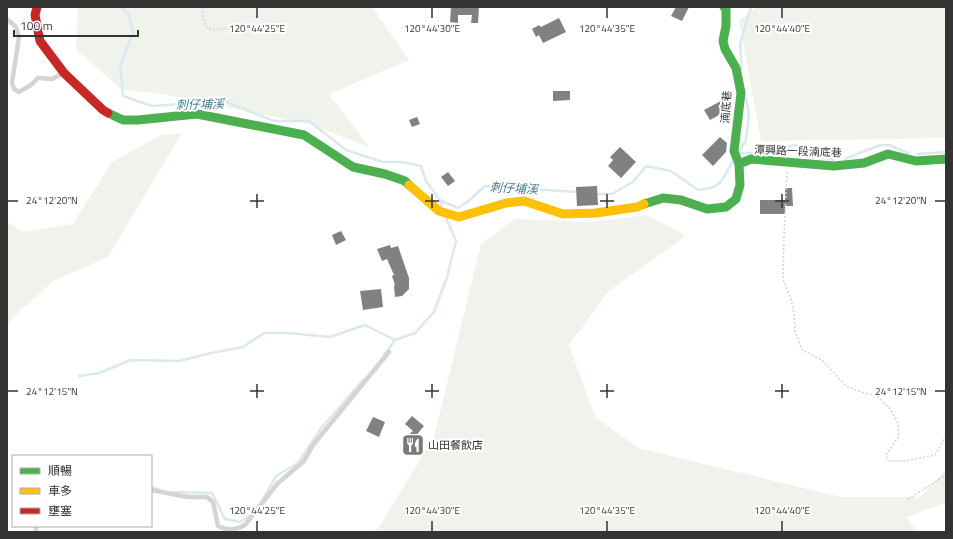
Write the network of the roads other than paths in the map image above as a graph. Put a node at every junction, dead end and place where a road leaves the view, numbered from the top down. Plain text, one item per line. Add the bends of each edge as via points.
1 (37, 7) edge
2 (724, 7) edge
3 (7, 19) edge
4 (64, 73) junction
5 (946, 158) edge
6 (739, 164) junction
7 (389, 352) dead end
8 (152, 490) edge

1 - 4 street via 35,15 40,41
2 - 6 street, 湳底巷 via 725,49 736,68 741,93 734,151
3 - 4 lane via 16,28 19,37 12,83 14,89 19,92 38,78 52,79
4 - 6 street via 103,110 123,120 197,114 304,135 354,166 404,181 439,211 459,218 506,203 524,201 563,214 637,208 663,198 681,200 707,209 726,207 736,199 740,185
5 - 6 street, 潭興路一段湳底巷 via 931,162 909,161 888,154 864,163 834,166 751,159
7 - 8 lane via 313,445 304,461 278,484 245,525 238,529 225,530 218,526 213,502 207,497 188,497

